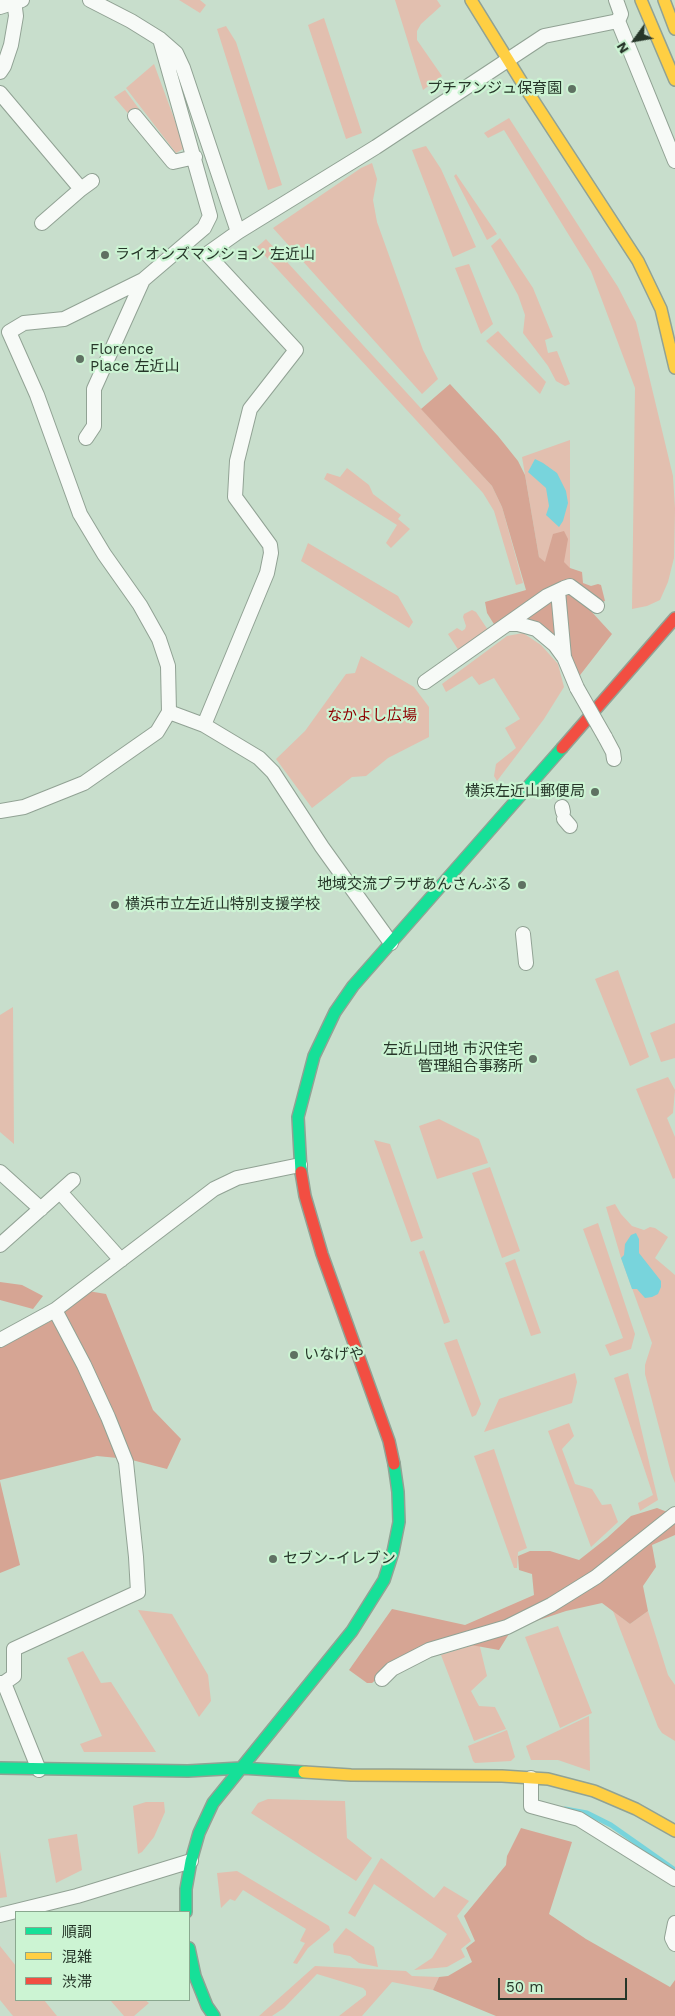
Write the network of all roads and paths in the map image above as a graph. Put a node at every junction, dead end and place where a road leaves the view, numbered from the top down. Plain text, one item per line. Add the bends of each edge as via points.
1 (90, 0) edge
2 (471, 0) edge
3 (616, 0) edge
4 (641, 0) edge
5 (664, 0) edge
6 (17, 1) edge
7 (0, 7) edge
8 (618, 21) junction
9 (675, 28) edge
10 (160, 39) junction
11 (508, 59) junction
12 (0, 72) edge
13 (675, 80) edge
14 (0, 92) edge
15 (135, 116) dead end
16 (195, 157) junction
17 (675, 161) edge
18 (42, 223) dead end
19 (238, 232) junction
20 (143, 280) junction
21 (671, 327) edge
22 (675, 368) edge
23 (86, 438) dead end
24 (558, 591) junction
25 (596, 606) dead end
26 (675, 618) edge
27 (509, 624) junction
28 (564, 657) junction
29 (425, 682) dead end
30 (169, 712) junction
31 (204, 725) junction
32 (614, 759) dead end
33 (0, 812) edge
34 (523, 934) dead end
35 (391, 943) junction
36 (526, 963) dead end
37 (300, 1166) junction
38 (0, 1172) edge
39 (73, 1180) dead end
40 (60, 1192) junction
41 (41, 1209) junction
42 (0, 1245) edge
43 (121, 1260) junction
44 (55, 1310) junction
45 (0, 1340) edge
46 (675, 1514) edge
47 (382, 1679) dead end
48 (2, 1683) edge
49 (0, 1768) edge
50 (241, 1768) junction
51 (40, 1770) junction
52 (531, 1778) junction
53 (675, 1831) edge
54 (191, 1861) junction
55 (675, 1879) edge
56 (15, 1911) edge
57 (16, 1911) edge
58 (186, 1911) edge
59 (0, 1915) edge
60 (675, 1923) edge
61 (675, 1944) edge
62 (190, 1953) edge
63 (214, 2016) edge

1 - 10 street
2 - 11 main road
3 - 8 street via 622,14
4 - 13 main road
5 - 9 main road
6 - 7 street
6 - 12 street via 11,45
8 - 11 street via 544,36
8 - 17 street
10 - 16 street
10 - 19 street via 176,53 183,68
11 - 19 street via 376,147
11 - 21 main road via 638,260
14 - 18 street via 86,185
15 - 16 street via 173,162
16 - 20 street via 210,216 204,228
19 - 31 street via 207,254 296,350 250,409 237,461 236,497 272,552 267,573
20 - 23 street via 94,389 94,426
20 - 30 street via 64,319 24,323 10,332 66,465 80,514 159,639 168,666
21 - 22 main road
24 - 25 street via 570,586
24 - 27 street via 546,596
24 - 28 street
26 - 35 main road
27 - 28 street via 536,629
27 - 29 street
28 - 32 street, bridge
30 - 31 street
30 - 33 street via 157,732 84,783 31,805
31 - 35 street via 259,758 273,772
34 - 36 street
35 - 37 main road via 339,1005 314,1056 298,1116
37 - 43 street via 243,1176 214,1189
37 - 50 main road via 311,1221 389,1442 398,1492 398,1522 384,1580 368,1607
38 - 41 street
39 - 40 street
40 - 41 street
40 - 43 street
41 - 42 street
43 - 44 street
44 - 45 street
44 - 48 street via 108,1416 126,1462 138,1592 14,1649 14,1676
46 - 47 street via 596,1577 552,1605 507,1627 429,1650 392,1669
48 - 51 street
49 - 51 main road
50 - 51 main road via 188,1772
50 - 52 main road
50 - 54 main road via 213,1802
52 - 53 main road via 594,1791
52 - 55 street via 531,1806 580,1819
54 - 57 street
54 - 58 main road
56 - 59 street
60 - 61 street via 672,1938
62 - 63 main road via 195,1976

